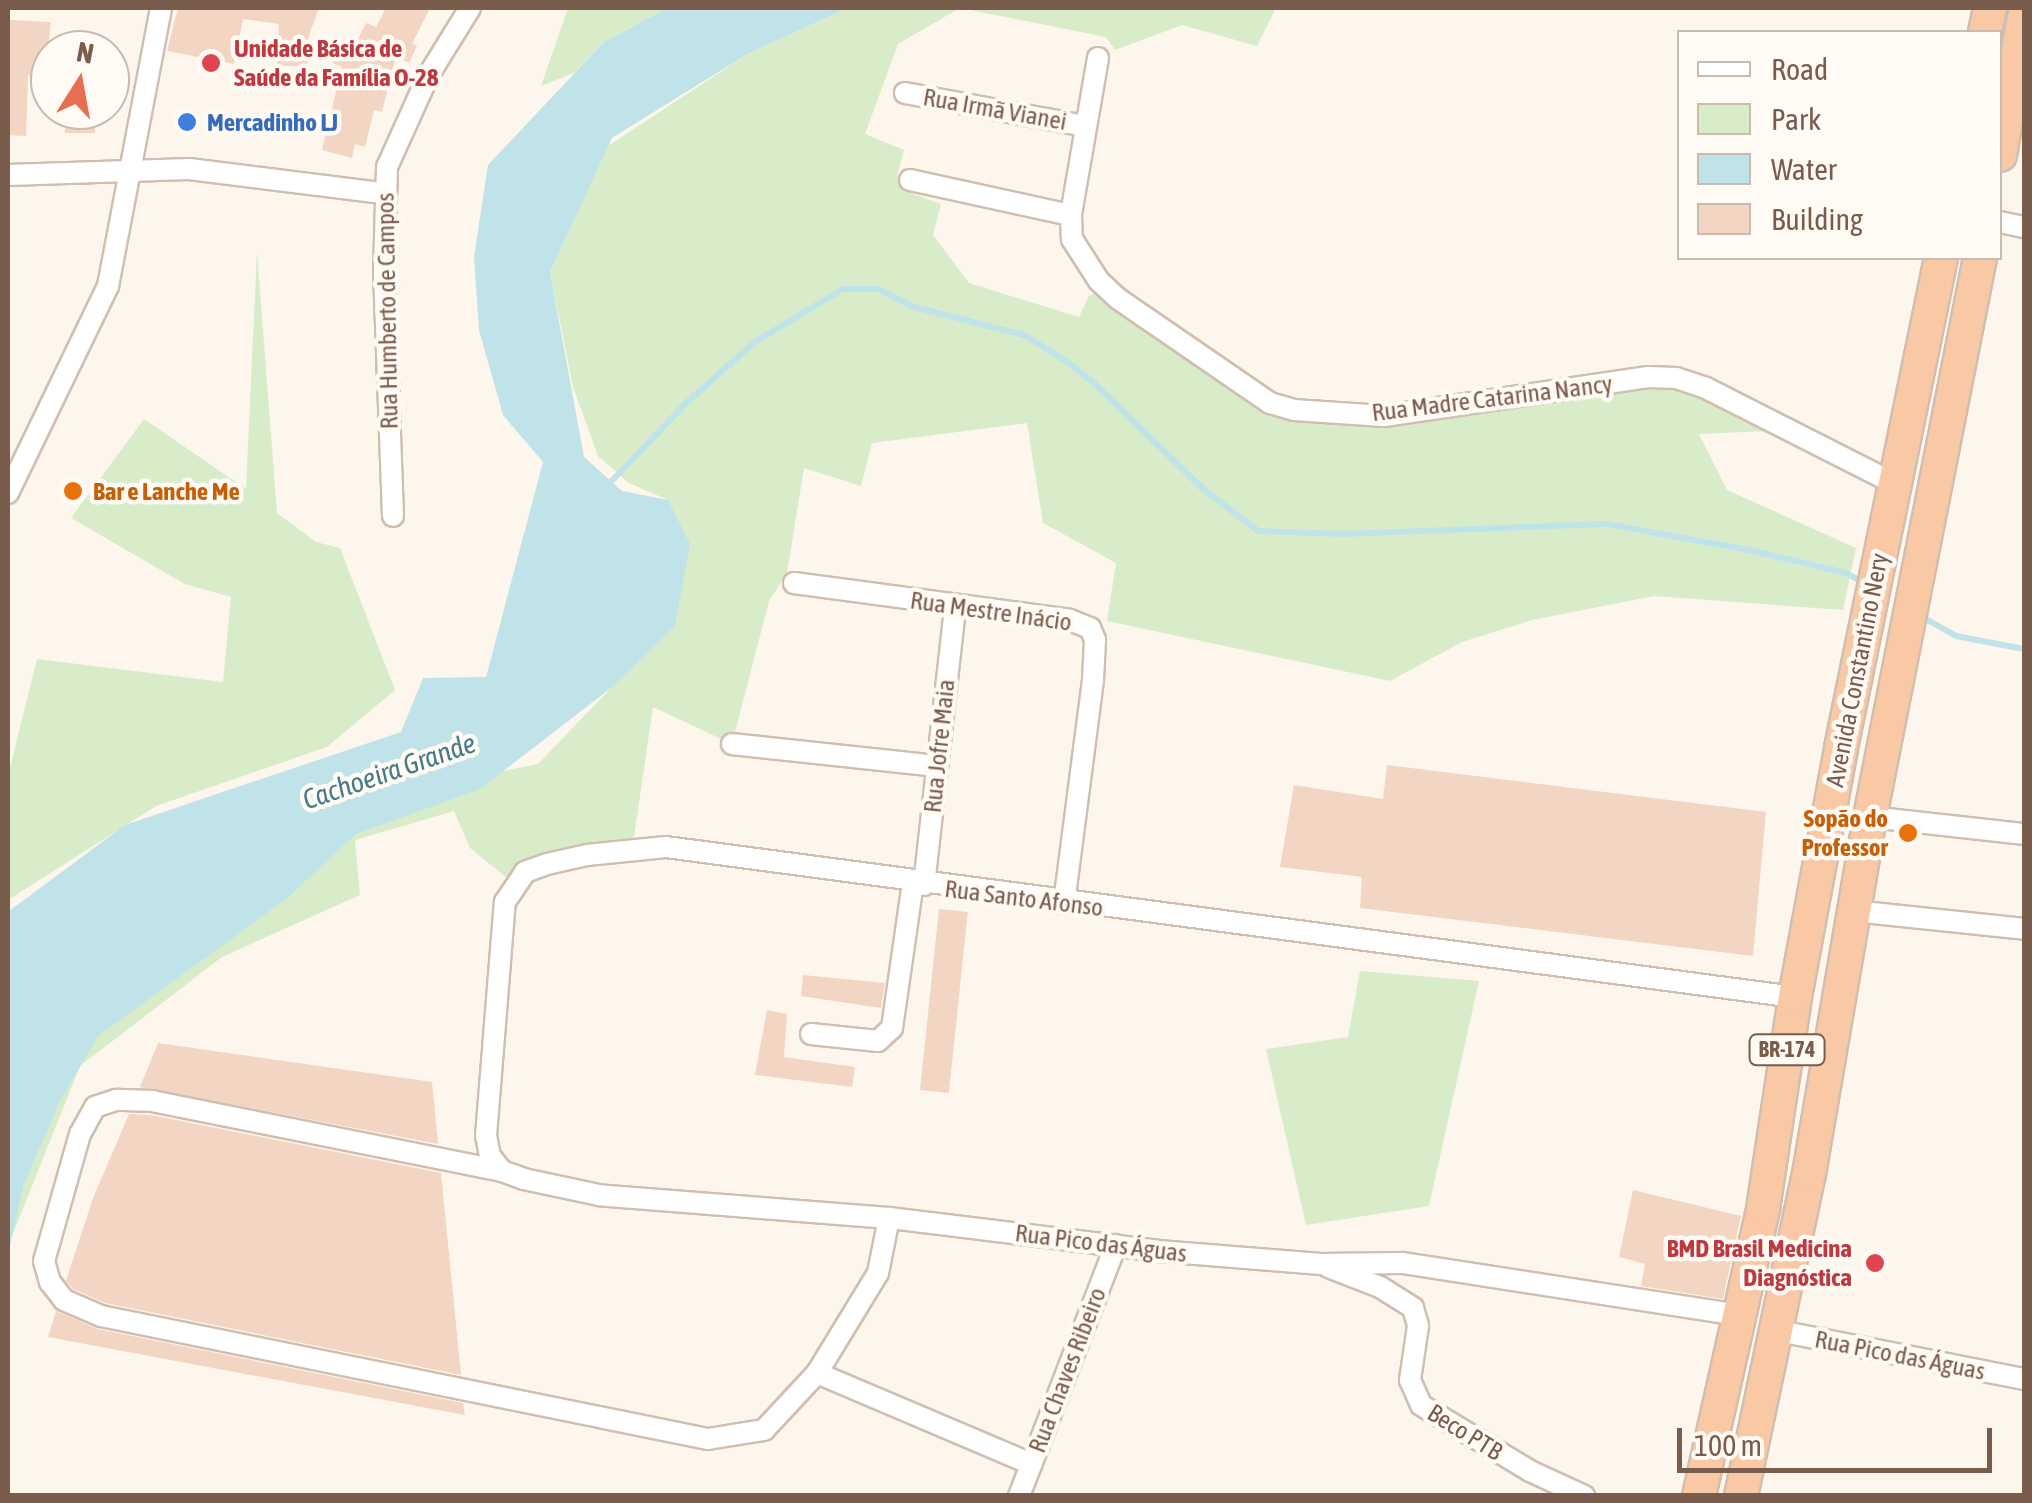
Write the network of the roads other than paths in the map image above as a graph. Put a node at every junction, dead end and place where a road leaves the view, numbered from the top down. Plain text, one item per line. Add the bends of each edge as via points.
1 (161, 8) edge
2 (470, 8) edge
3 (2024, 17) edge
4 (1098, 58) dead end
5 (906, 93) dead end
6 (1084, 126) junction
7 (2002, 144) edge
8 (132, 173) junction
9 (8, 175) edge
10 (910, 180) dead end
11 (383, 193) junction
12 (1071, 215) junction
13 (1942, 260) edge
14 (1980, 260) edge
15 (1895, 484) junction
16 (8, 493) edge
17 (393, 516) dead end
18 (794, 582) dead end
19 (956, 607) junction
20 (732, 744) dead end
21 (936, 766) junction
22 (1870, 817) junction
23 (2024, 834) edge
24 (919, 884) junction
25 (1064, 904) junction
26 (1854, 911) junction
27 (2024, 928) edge
28 (1795, 997) junction
29 (811, 1034) dead end
30 (502, 1170) junction
31 (890, 1218) junction
32 (1116, 1245) junction
33 (1321, 1264) junction
34 (1739, 1315) junction
35 (1774, 1330) junction
36 (817, 1373) junction
37 (2024, 1379) edge
38 (1031, 1464) junction
39 (1019, 1496) edge
40 (1584, 1496) edge
41 (1699, 1496) edge
42 (1741, 1496) edge

1 - 8 street
2 - 11 street, Rua Humberto de Campos via 395,143
3 - 7 highway
4 - 6 street, Rua Madre Catarina Nancy
5 - 6 street, Rua Irmã Vianei
6 - 12 street, Rua Madre Catarina Nancy
8 - 9 street
8 - 11 street via 221,171
8 - 16 street via 108,286
10 - 12 street
11 - 17 street, Rua Humberto de Campos
12 - 15 street, Rua Madre Catarina Nancy via 1072,239 1116,298 1270,404 1384,416 1676,378
13 - 15 highway, Avenida Constantino Nery / BR-174
14 - 22 highway, Avenida Constantino Nery / BR-174
15 - 28 highway, Avenida Constantino Nery / BR-174
18 - 19 street, Rua Mestre Inácio
19 - 21 street, Rua Jofre Maia
19 - 25 street, Rua Mestre Inácio via 1081,622 1095,640
20 - 21 street
21 - 24 street, Rua Jofre Maia
22 - 23 street
22 - 26 highway, Avenida Constantino Nery / BR-174
24 - 25 street, Rua Santo Afonso
24 - 29 street, Rua Jofre Maia via 892,1028 878,1041
24 - 30 street, Rua Santo Afonso via 666,847 587,854 525,872 506,902 486,1136
25 - 28 street, Rua Santo Afonso
26 - 27 street
26 - 35 highway, Avenida Constantino Nery / BR-174 via 1809,1174
28 - 34 highway, Avenida Constantino Nery / BR-174 via 1763,1209
30 - 31 street, Rua Pico das Águas via 599,1195
30 - 36 street, Rua Pico das Águas via 153,1101 116,1100 95,1107 80,1134 44,1262 64,1300 100,1316 708,1439 764,1430
31 - 32 street, Rua Pico das Águas
31 - 36 street via 878,1273
32 - 33 street, Rua Pico das Águas
32 - 38 street, Rua Chaves Ribeiro
33 - 34 street, Rua Pico das Águas via 1444,1268
33 - 40 street, Beco PTB via 1413,1308 1418,1326 1410,1380 1421,1406
34 - 41 highway, Avenida Constantino Nery / BR-174
35 - 37 street, Rua Pico das Águas
35 - 42 highway, Avenida Constantino Nery / BR-174
36 - 38 street
38 - 39 street, Rua Chaves Ribeiro

